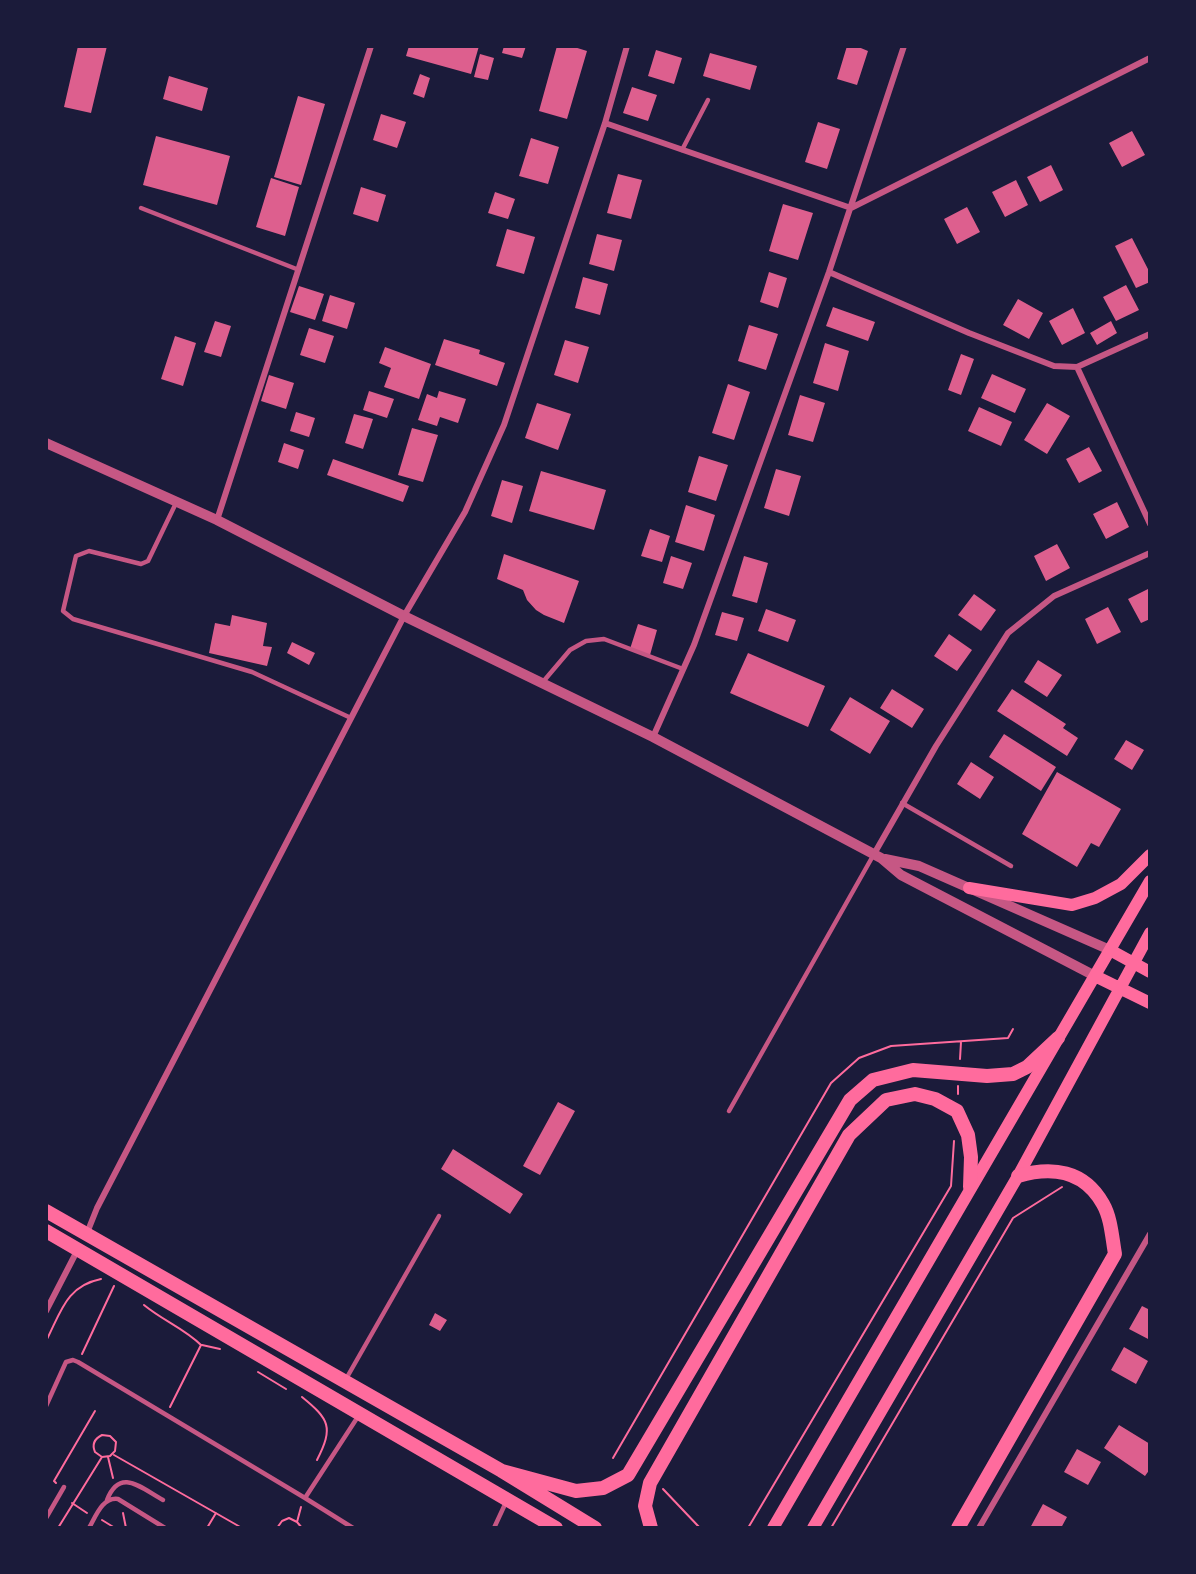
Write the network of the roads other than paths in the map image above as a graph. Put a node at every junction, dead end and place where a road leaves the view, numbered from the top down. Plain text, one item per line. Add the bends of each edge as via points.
1 (371, 46) edge
2 (627, 46) edge
3 (904, 46) edge
4 (1149, 58) edge
5 (708, 100) dead end
6 (604, 123) junction
7 (682, 150) junction
8 (141, 208) dead end
9 (850, 208) junction
10 (298, 270) junction
11 (829, 272) junction
12 (1149, 334) edge
13 (1077, 367) junction
14 (46, 443) edge
15 (177, 502) junction
16 (217, 520) junction
17 (1149, 524) edge
18 (1149, 553) edge
19 (404, 616) junction
20 (684, 669) junction
21 (542, 683) junction
22 (351, 718) junction
23 (653, 737) junction
24 (902, 803) junction
25 (1149, 855) edge
26 (878, 856) junction
27 (1011, 866) dead end
28 (1149, 880) edge
29 (969, 888) junction
30 (1149, 933) edge
31 (1110, 950) junction
32 (1133, 962) junction
33 (1149, 972) edge
34 (1095, 976) junction
35 (1120, 988) junction
36 (1149, 1003) edge
37 (1058, 1038) junction
38 (729, 1111) dead end
39 (1018, 1176) junction
40 (970, 1187) junction
41 (46, 1211) edge
42 (439, 1216) dead end
43 (46, 1231) edge
44 (87, 1233) junction
45 (1149, 1234) edge
46 (78, 1249) junction
47 (46, 1311) edge
48 (345, 1381) junction
49 (46, 1406) edge
50 (360, 1413) junction
51 (502, 1471) junction
52 (64, 1487) road end
53 (305, 1498) junction
54 (107, 1500) junction
55 (163, 1500) dead end
56 (508, 1500) junction
57 (46, 1518) edge
58 (89, 1527) edge
59 (165, 1527) edge
60 (353, 1527) edge
61 (494, 1527) edge
62 (556, 1527) edge
63 (595, 1527) edge
64 (651, 1527) edge
65 (773, 1527) edge
66 (813, 1527) edge
67 (958, 1527) edge
68 (979, 1527) edge

1 - 10 street
2 - 6 street
3 - 9 street
4 - 9 street
5 - 7 lane
6 - 7 street
6 - 19 street via 504,425 465,512
7 - 9 street
8 - 10 lane
9 - 11 street
10 - 16 street
11 - 13 street via 1035,360
11 - 20 street
12 - 13 street
13 - 17 street
14 - 15 street
15 - 16 street
15 - 22 lane via 148,561 141,564 89,551 76,556 63,611 73,619 252,672
16 - 19 street
18 - 24 street via 1054,596 1008,633
19 - 21 street
19 - 22 street
20 - 21 lane via 604,639 586,641 570,650
20 - 23 street
21 - 23 street
22 - 44 street
23 - 26 street
24 - 26 street
24 - 27 lane
25 - 29 main road via 1120,884 1072,905
26 - 29 street via 919,866
26 - 34 street via 902,874
26 - 38 lane
28 - 31 main road
29 - 31 street
30 - 32 main road
31 - 32 main road
31 - 34 main road
32 - 33 main road
32 - 35 main road
34 - 35 main road
34 - 37 main road
35 - 36 main road
35 - 39 main road
37 - 40 main road
37 - 51 main road via 1027,1067 1013,1074 987,1076 913,1070 873,1080 850,1100 628,1475 603,1488 576,1491
39 - 66 main road
39 - 67 main road via 1037,1170 1057,1171 1076,1177 1092,1189 1104,1205 1114,1254
40 - 64 main road via 968,1135 957,1111 935,1099 915,1094 886,1100 849,1135 650,1482 645,1506
40 - 65 main road
41 - 44 main road
42 - 48 lane
43 - 46 main road
44 - 46 main road
44 - 48 main road
45 - 68 street
46 - 47 street
46 - 50 main road
48 - 51 main road
49 - 53 lane via 66,1362 73,1360
50 - 53 lane
50 - 56 main road
51 - 63 main road
52 - 57 lane
53 - 60 lane
54 - 55 lane via 114,1486 124,1481
54 - 58 lane
54 - 59 lane via 118,1499
56 - 61 lane
56 - 62 main road

